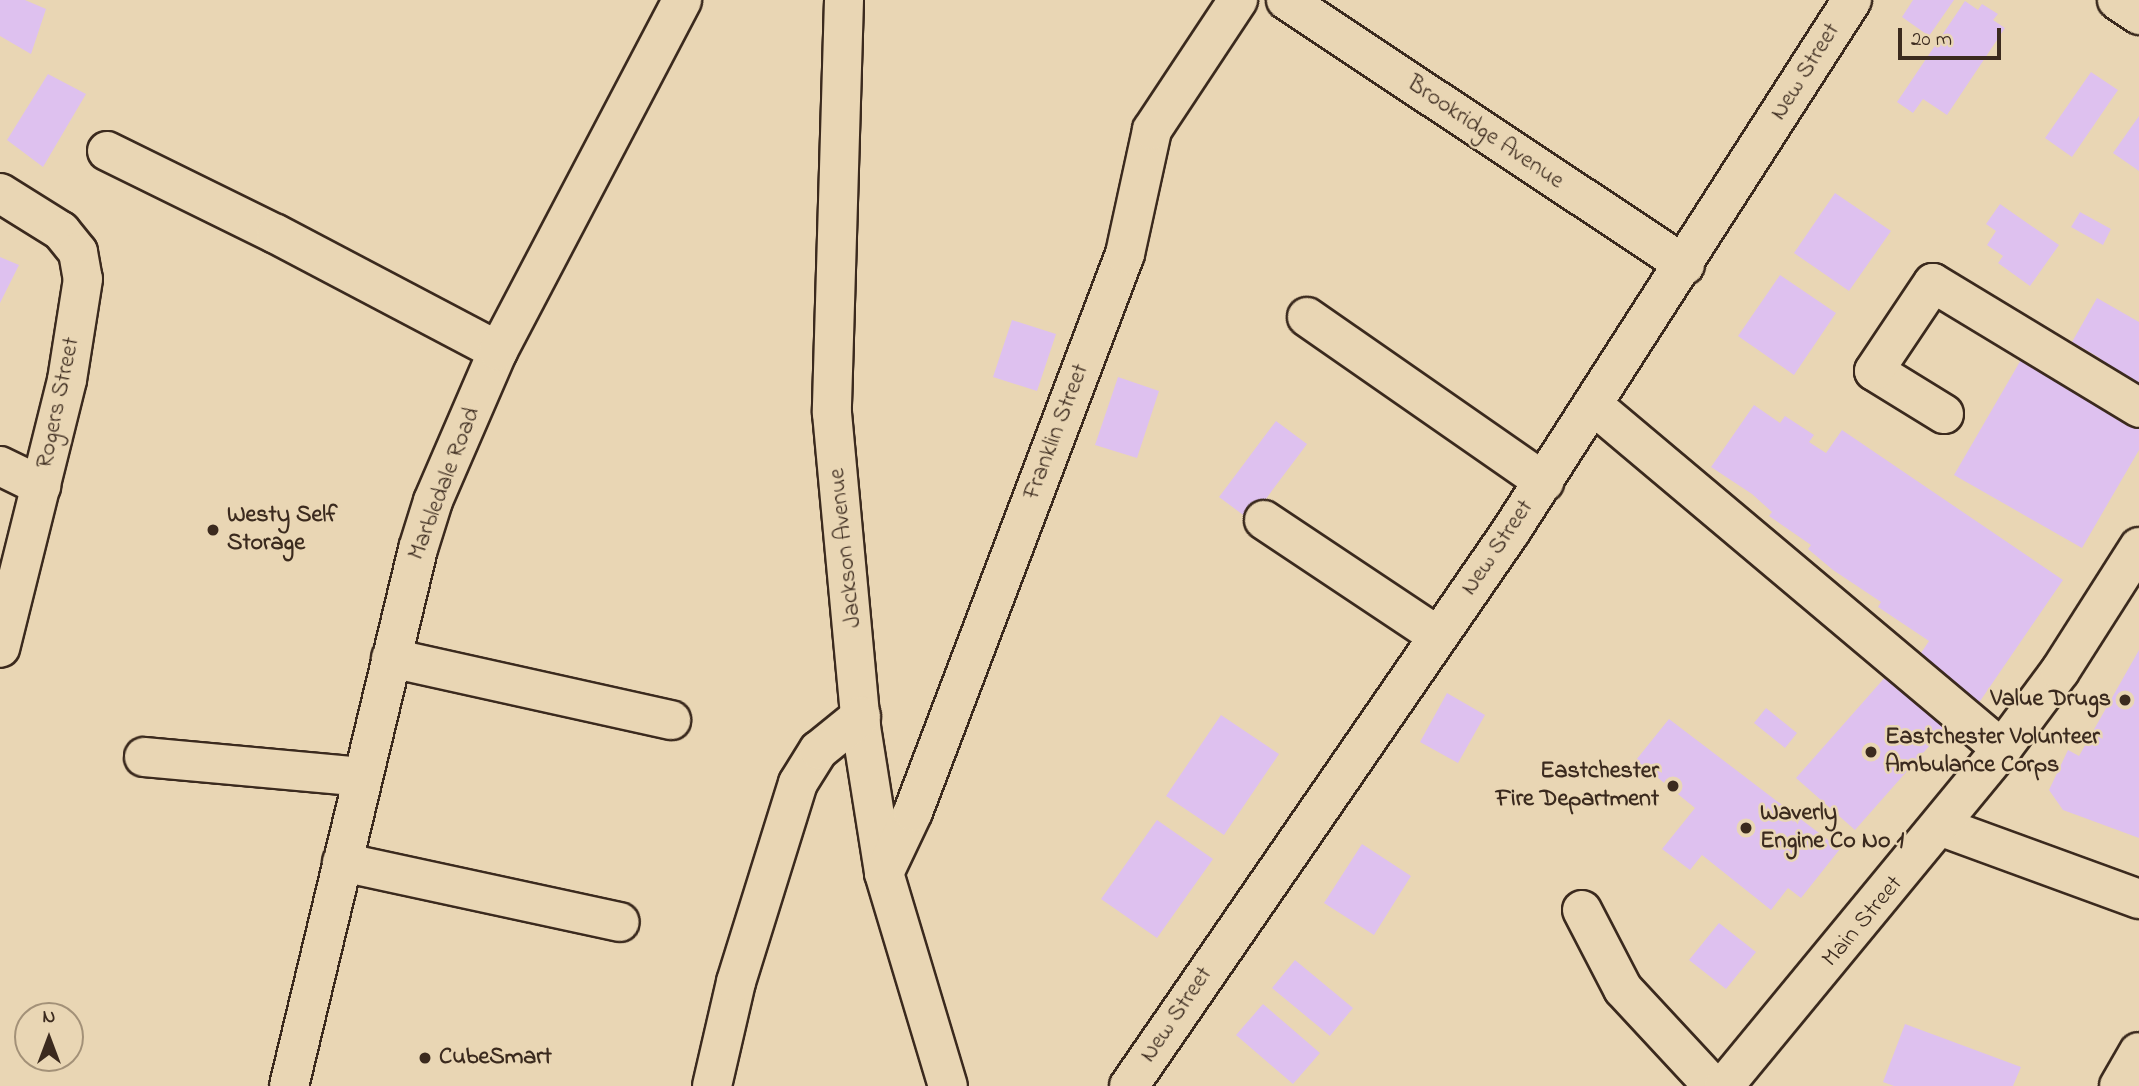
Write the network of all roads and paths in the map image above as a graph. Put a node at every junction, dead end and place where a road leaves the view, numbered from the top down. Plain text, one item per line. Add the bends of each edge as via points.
1 (682, 0) edge
2 (844, 0) edge
3 (1238, 0) edge
4 (1286, 0) edge
5 (1852, 0) edge
6 (2117, 0) edge
7 (2139, 15) edge
8 (107, 151) dead end
9 (0, 194) edge
10 (1685, 265) junction
11 (1307, 317) dead end
12 (498, 351) junction
13 (1593, 405) junction
14 (2139, 408) edge
15 (1944, 414) dead end
16 (0, 466) edge
17 (1544, 482) junction
18 (41, 486) junction
19 (1264, 520) dead end
20 (2139, 547) edge
21 (1438, 636) junction
22 (0, 648) edge
23 (391, 658) junction
24 (860, 716) junction
25 (671, 720) dead end
26 (2002, 749) junction
27 (144, 757) dead end
28 (362, 777) junction
29 (1942, 827) junction
30 (342, 862) junction
31 (884, 873) junction
32 (2139, 899) edge
33 (1581, 910) dead end
34 (620, 922) dead end
35 (2139, 1052) edge
36 (1142, 1081) edge
37 (289, 1086) edge
38 (712, 1086) edge
39 (948, 1086) edge
40 (1713, 1086) edge
41 (1724, 1086) edge
42 (2119, 1086) edge

1 - 12 street, Marbledale Road
2 - 24 street, Jackson Avenue via 832,412
3 - 31 street, Franklin Street via 1152,130 1125,254 913,812
4 - 10 street, Brookridge Avenue
5 - 10 street, New Street
6 - 7 street
8 - 12 street
9 - 18 street, Rogers Street via 61,231 78,252 83,279 67,380
10 - 13 street, New Street
11 - 17 street
12 - 23 street, Marbledale Road via 433,501
13 - 17 street, New Street
13 - 26 street
14 - 15 street via 1933,283 1874,371
16 - 18 street
17 - 21 street, New Street
18 - 22 street, Rogers Street
19 - 21 street
20 - 26 street, Main Street via 2068,660
21 - 36 street, New Street
23 - 25 street
23 - 28 street, Marbledale Road
24 - 31 street, Jackson Avenue
24 - 38 street via 819,750 797,783 736,982
26 - 29 street, Main Street
27 - 28 street
28 - 30 street, Marbledale Road
29 - 32 street
29 - 41 street, Main Street
30 - 34 street
30 - 37 street, Marbledale Road
31 - 39 street, Jackson Avenue
33 - 40 street via 1623,989
35 - 42 street

